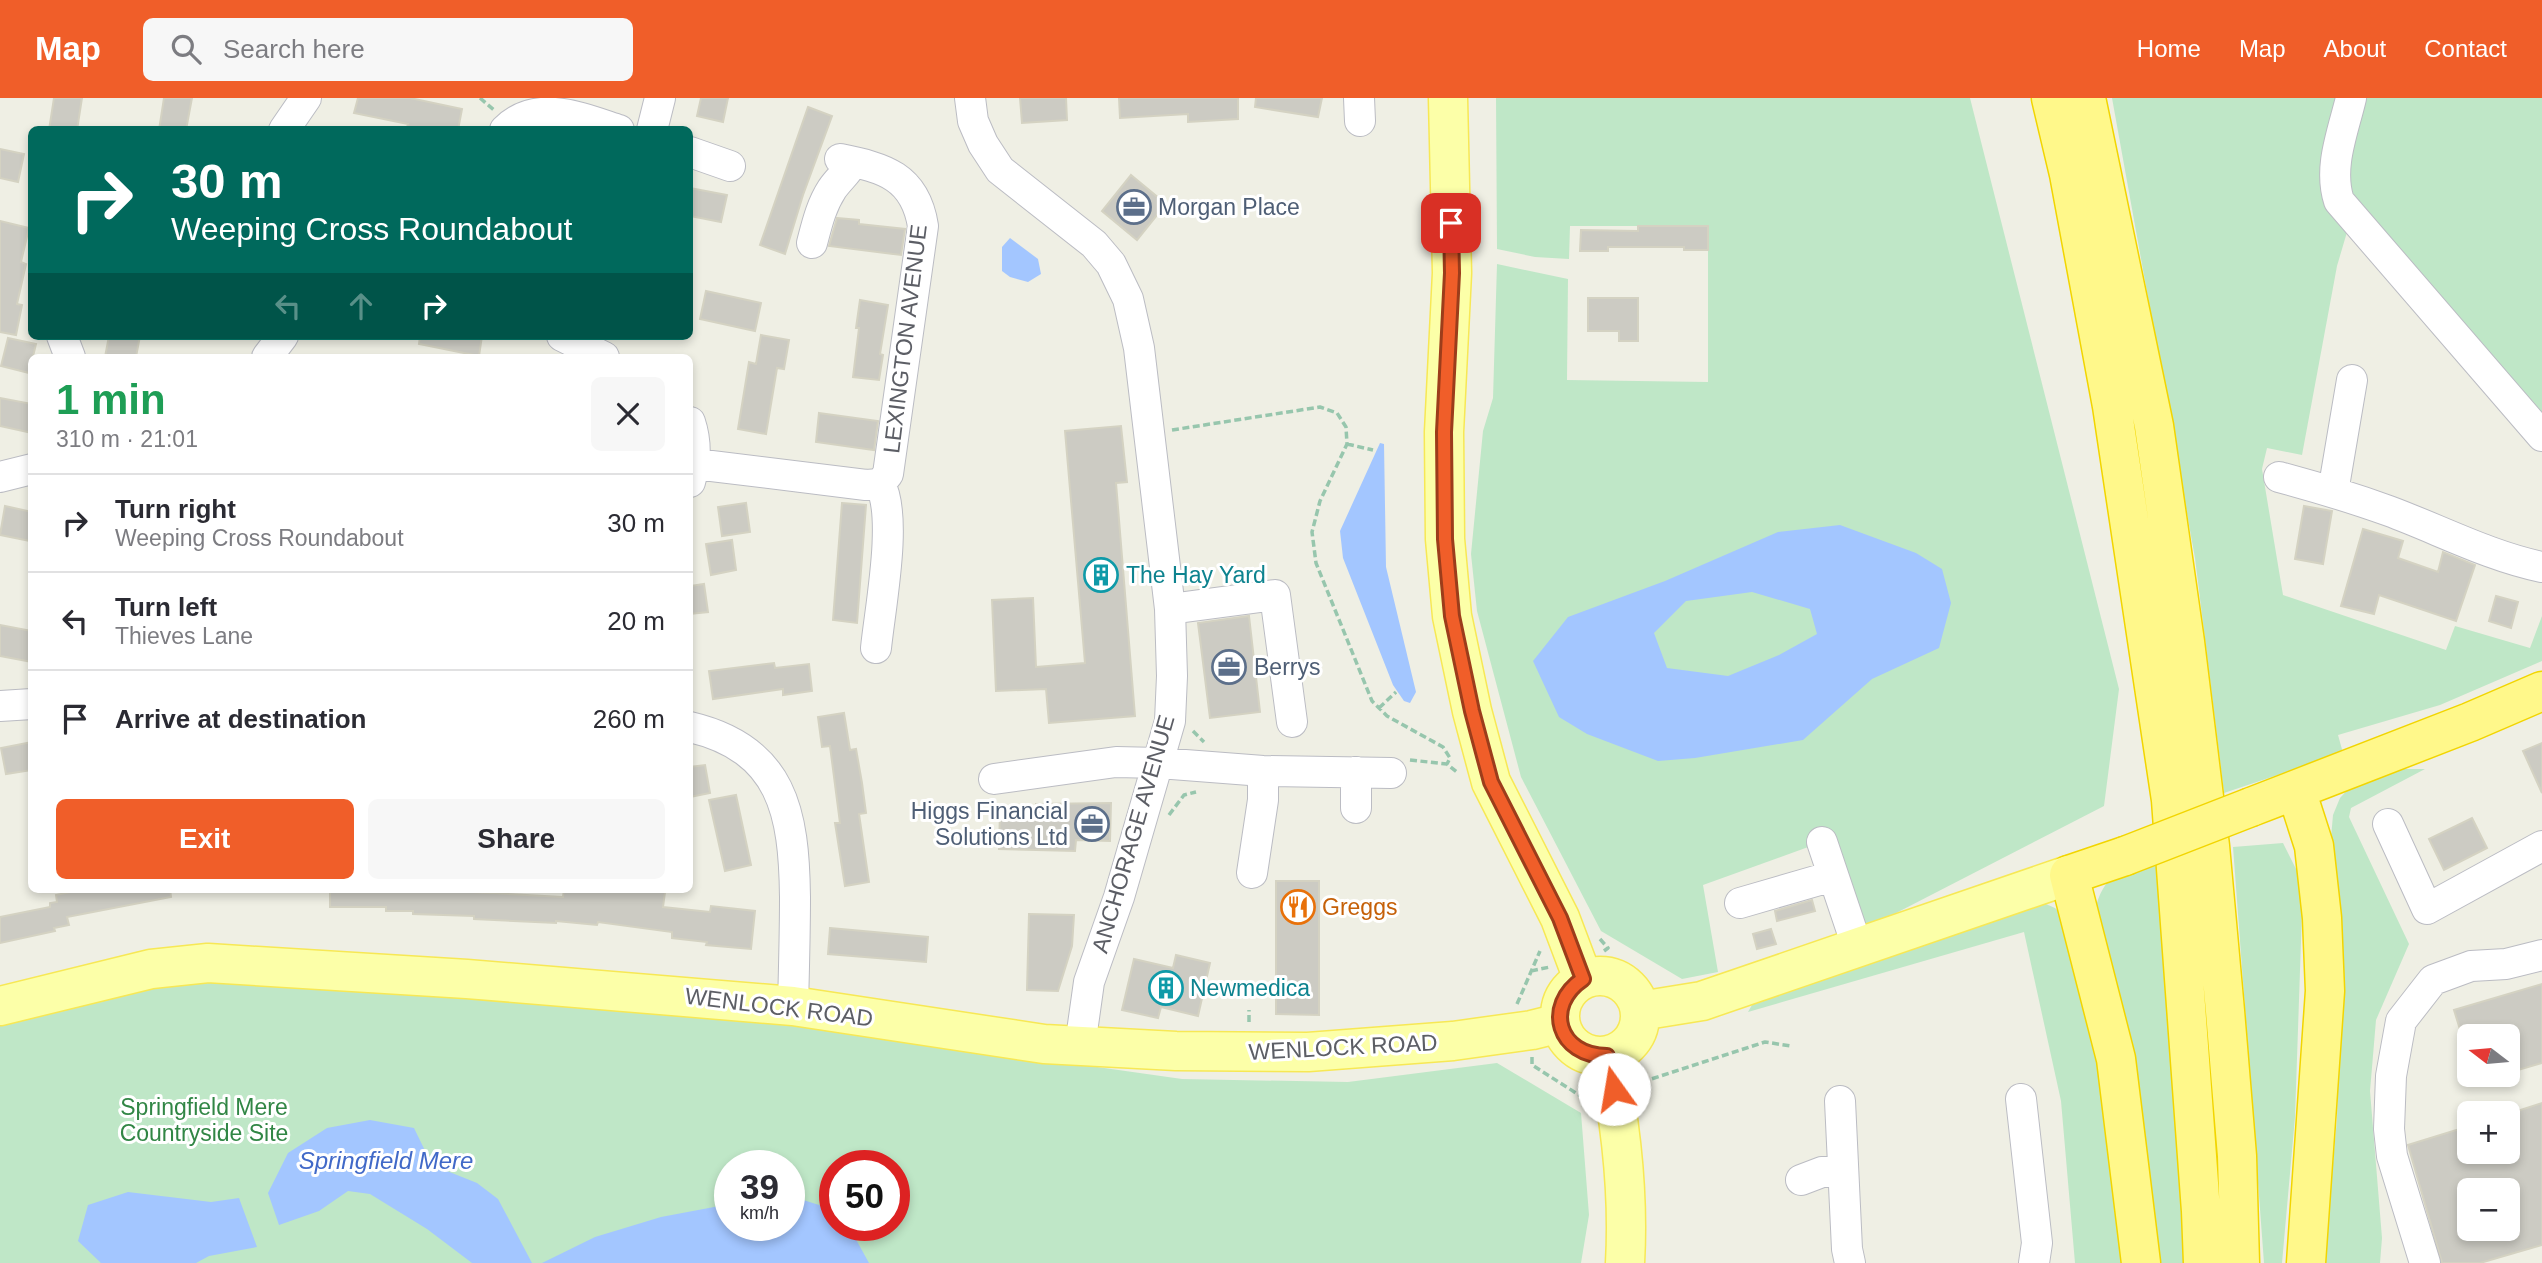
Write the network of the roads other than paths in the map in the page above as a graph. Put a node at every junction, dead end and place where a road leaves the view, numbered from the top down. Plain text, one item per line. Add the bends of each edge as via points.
1 (306, 98) edge
2 (660, 98) edge
3 (970, 98) edge
4 (1448, 98) edge
5 (2051, 98) edge
6 (2086, 98) edge
7 (2351, 98) edge
8 (287, 126) edge
9 (510, 126) edge
10 (606, 126) edge
11 (653, 126) edge
12 (693, 153) edge
13 (730, 166) dead end
14 (812, 243) dead end
15 (280, 340) edge
16 (570, 340) edge
17 (269, 354) edge
18 (598, 354) edge
19 (2352, 380) dead end
20 (693, 436) edge
21 (2542, 436) edge
22 (693, 467) edge
23 (28, 471) edge
24 (693, 473) edge
25 (0, 477) edge
26 (2279, 477) dead end
27 (880, 484) junction
28 (2333, 492) junction
29 (2542, 567) edge
30 (1170, 609) junction
31 (876, 648) dead end
32 (2542, 691) edge
33 (28, 704) edge
34 (0, 706) edge
35 (1292, 722) dead end
36 (693, 728) edge
37 (1158, 763) junction
38 (1396, 766) road end
39 (1263, 771) junction
40 (1356, 772) junction
41 (994, 779) dead end
42 (2296, 790) junction
43 (1356, 808) dead end
44 (2388, 824) dead end
45 (1822, 842) dead end
46 (2542, 846) edge
47 (1252, 873) dead end
48 (2069, 875) junction
49 (1833, 876) junction
50 (1740, 903) dead end
51 (1858, 949) junction
52 (2542, 955) edge
53 (1569, 972) junction
54 (0, 1006) edge
55 (793, 1006) junction
56 (1640, 1011) junction
57 (1560, 1023) junction
58 (1080, 1046) junction
59 (1607, 1056) junction
60 (2021, 1099) dead end
61 (1840, 1101) dead end
62 (1843, 1171) junction
63 (1801, 1180) dead end
64 (1625, 1263) edge
65 (1850, 1263) edge
66 (2035, 1263) edge
67 (2141, 1263) edge
68 (2203, 1263) edge
69 (2240, 1263) edge
70 (2306, 1263) edge
71 (2425, 1263) edge

1 - 8 street
2 - 11 street
3 - 30 street, ANCHORAGE AVENUE via 983,144 1000,170 1068,210 1111,264 1128,299 1139,348
4 - 53 main road via 1452,273 1444,432 1445,539 1452,616 1491,782 1560,918
5 - 68 highway via 2112,406 2171,800
6 - 69 highway via 2154,426 2185,642 2225,1011
7 - 21 street via 2335,160 2339,201
9 - 10 street via 524,114 555,110
12 - 13 street
14 - 27 street, LEXINGTON AVENUE via 825,201 853,167 885,171 908,189 919,206 923,226 892,458
15 - 17 street
16 - 18 street
19 - 28 street
20 - 22 street
23 - 25 street
24 - 27 street, LEXINGTON AVENUE
26 - 28 street
27 - 31 street via 889,522
28 - 29 street via 2508,560
30 - 35 street via 1275,595
30 - 37 street, ANCHORAGE AVENUE via 1170,721
32 - 42 highway
33 - 34 street
36 - 55 street via 716,735 753,757 784,802 793,856
37 - 39 street
37 - 41 street via 1116,762
37 - 58 street, ANCHORAGE AVENUE via 1090,982
38 - 40 street
39 - 40 street
39 - 47 street via 1270,834
40 - 43 street
42 - 48 highway, bridge
42 - 70 highway via 2314,846 2325,991
44 - 46 street via 2427,909
45 - 49 street
48 - 51 main road
48 - 67 highway via 2116,1059
49 - 50 street
49 - 51 street
51 - 56 main road via 1702,1001
52 - 71 street via 2470,966 2433,980 2401,1021 2391,1076 2389,1129 2392,1156
53 - 56 main road via 1620,980 1637,998
53 - 57 main road via 1572,986 1564,997
54 - 55 main road, WENLOCK ROAD via 151,969 208,963
55 - 58 main road, WENLOCK ROAD
56 - 59 main road via 1636,1035 1619,1052
57 - 58 main road, WENLOCK ROAD via 1453,1041 1308,1052
57 - 59 main road via 1572,1045 1594,1056
59 - 64 main road via 1627,1195
60 - 66 street via 2037,1242
61 - 62 street
62 - 63 street
62 - 65 street

